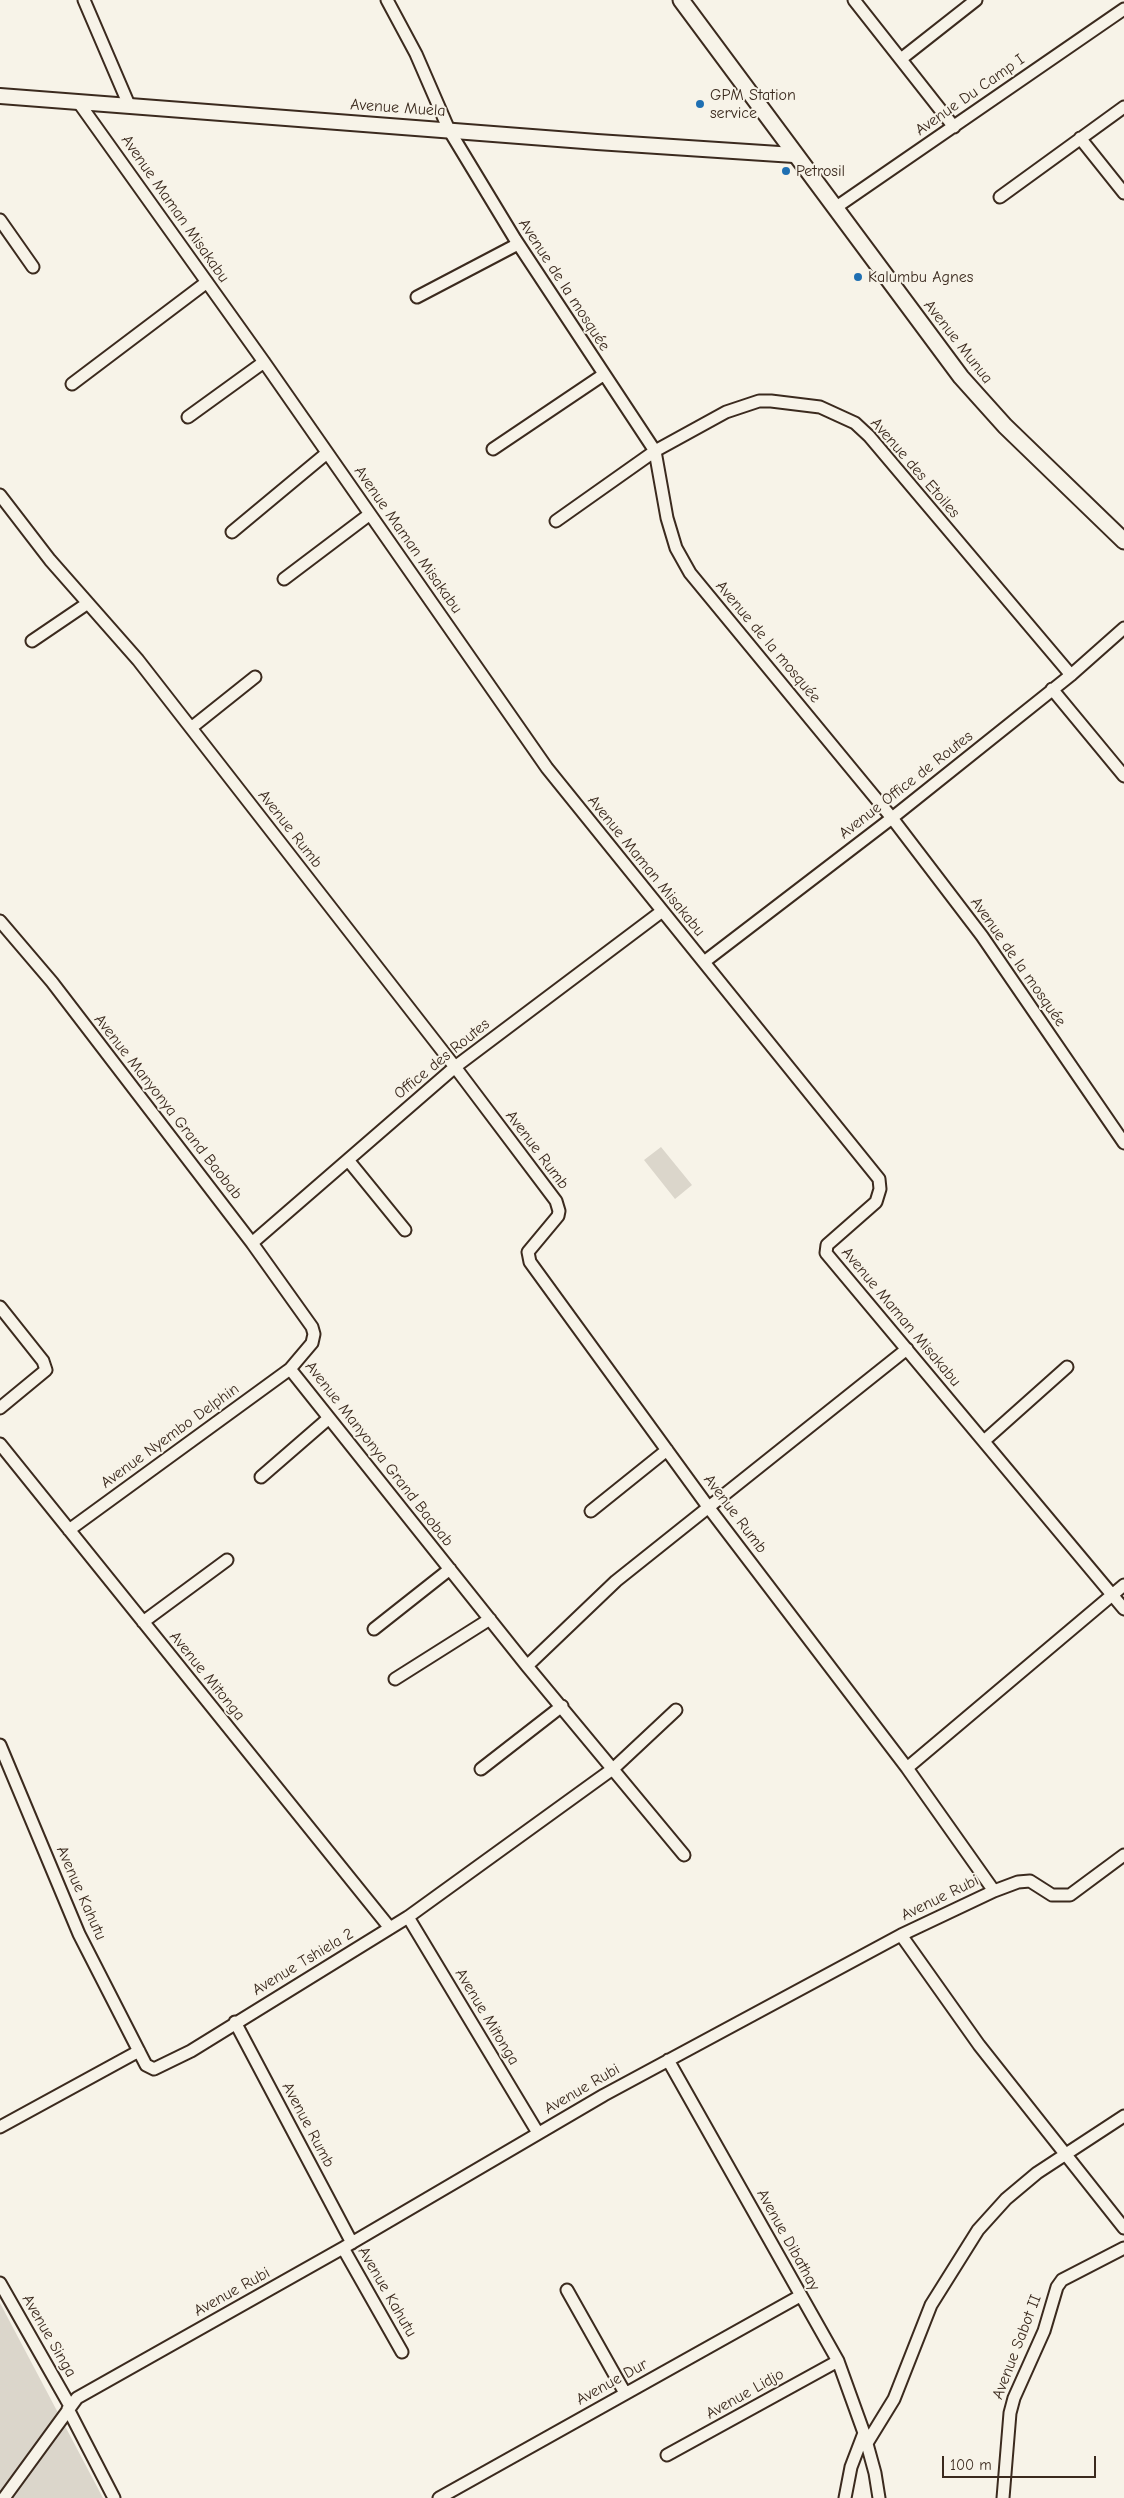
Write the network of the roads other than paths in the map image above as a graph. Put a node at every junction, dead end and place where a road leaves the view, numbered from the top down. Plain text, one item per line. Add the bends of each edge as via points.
1 (84, 0) edge
2 (387, 0) edge
3 (681, 0) edge
4 (854, 0) edge
5 (976, 0) edge
6 (1124, 9) edge
7 (900, 59) junction
8 (0, 96) edge
9 (79, 103) junction
10 (129, 105) junction
11 (1124, 107) edge
12 (954, 126) junction
13 (449, 130) junction
14 (1080, 138) junction
15 (794, 155) junction
16 (1124, 193) edge
17 (1000, 197) dead end
18 (835, 208) junction
19 (0, 220) edge
20 (518, 244) junction
21 (33, 267) dead end
22 (207, 282) junction
23 (417, 297) dead end
24 (264, 362) junction
25 (603, 374) junction
26 (72, 384) dead end
27 (188, 417) dead end
28 (493, 450) dead end
29 (655, 451) junction
30 (327, 453) junction
31 (0, 495) edge
32 (370, 514) junction
33 (556, 521) dead end
34 (232, 532) dead end
35 (1124, 541) edge
36 (284, 579) dead end
37 (88, 603) junction
38 (1124, 628) edge
39 (32, 641) dead end
40 (1071, 675) junction
41 (255, 677) dead end
42 (1052, 689) junction
43 (191, 728) junction
44 (1124, 776) edge
45 (892, 818) junction
46 (661, 912) junction
47 (0, 921) edge
48 (704, 962) junction
49 (455, 1067) junction
50 (1124, 1143) edge
51 (348, 1160) junction
52 (406, 1230) dead end
53 (252, 1243) junction
54 (0, 1307) edge
55 (907, 1349) junction
56 (1068, 1367) dead end
57 (290, 1369) junction
58 (0, 1408) edge
59 (329, 1418) junction
60 (984, 1441) junction
61 (0, 1444) edge
62 (667, 1450) junction
63 (261, 1477) dead end
64 (709, 1508) junction
65 (591, 1511) dead end
66 (69, 1530) junction
67 (227, 1560) dead end
68 (450, 1569) junction
69 (1124, 1585) edge
70 (1111, 1594) junction
71 (1124, 1609) edge
72 (490, 1619) junction
73 (143, 1622) junction
74 (374, 1629) dead end
75 (527, 1666) junction
76 (396, 1679) dead end
77 (562, 1706) junction
78 (676, 1710) dead end
79 (0, 1745) edge
80 (614, 1768) junction
81 (907, 1768) junction
82 (481, 1769) dead end
83 (684, 1855) dead end
84 (1124, 1855) edge
85 (994, 1891) junction
86 (408, 1918) junction
87 (390, 1928) junction
88 (901, 1935) junction
89 (235, 2022) junction
90 (139, 2051) junction
91 (668, 2060) junction
92 (1124, 2116) edge
93 (0, 2127) edge
94 (538, 2133) junction
95 (1066, 2155) junction
96 (1124, 2228) edge
97 (347, 2246) junction
98 (1124, 2248) edge
99 (0, 2283) edge
100 (567, 2290) dead end
101 (800, 2296) junction
102 (402, 2352) dead end
103 (838, 2361) junction
104 (625, 2393) junction
105 (69, 2408) junction
106 (866, 2438) junction
107 (667, 2455) dead end
108 (4, 2498) edge
109 (114, 2498) edge
110 (439, 2498) edge
111 (845, 2498) edge
112 (879, 2498) edge
113 (1003, 2498) edge

1 - 10 street
2 - 13 street, Avenue de la mosquée via 416,54
3 - 15 main road, Avenue Munua
4 - 7 street
5 - 7 street
6 - 12 street, Avenue Du Camp I
7 - 12 street
8 - 9 street, Avenue Muela
9 - 10 street, Avenue Muela
9 - 22 street, Avenue Maman Misakabu
10 - 13 street, Avenue Muela
11 - 14 street
12 - 18 street, Avenue Du Camp I
13 - 15 street, Avenue Muela
13 - 20 street, Avenue de la mosquée
14 - 16 street
14 - 17 street
15 - 18 main road, Avenue Munua
18 - 35 main road, Avenue Munua via 982,402
19 - 21 street
20 - 23 street
20 - 25 street, Avenue de la mosquée
22 - 24 street, Avenue Maman Misakabu
22 - 26 street
24 - 27 street
24 - 30 street, Avenue Maman Misakabu
25 - 28 street
25 - 29 street, Avenue de la mosquée
29 - 33 street, Avenue des Etoiles
29 - 40 street, Avenue des Etoiles via 726,412 759,402 789,401 820,407 855,423
29 - 45 street, Avenue de la mosquée via 667,518 676,548 690,573
30 - 32 street, Avenue Maman Misakabu
30 - 34 street
31 - 37 street, Avenue Rumb
32 - 36 street
32 - 46 street, Avenue Maman Misakabu via 546,768
37 - 39 street
37 - 43 street, Avenue Rumb
38 - 40 street, Avenue Office de Routes
40 - 42 street, Avenue Office de Routes
41 - 43 street
42 - 44 street
42 - 45 street, Avenue Office de Routes
43 - 49 street, Avenue Rumb
45 - 48 street, Avenue Office de Routes
45 - 50 street, Avenue de la mosquée via 982,936
46 - 48 street, Avenue Maman Misakabu
46 - 49 street, Office des Routes
47 - 53 street, Avenue Manyonya Grand Baobab via 52,982
48 - 55 street, Avenue Maman Misakabu via 879,1179 876,1202 825,1250
49 - 51 street, Office des Routes
49 - 62 street, Avenue Rumb via 558,1206 556,1220 528,1252 530,1262
51 - 52 street
51 - 53 street, Office des Routes
53 - 57 street, Avenue Manyonya Grand Baobab via 312,1327 312,1343
54 - 58 street via 43,1361 46,1370
55 - 60 street, Avenue Maman Misakabu
55 - 64 street
56 - 60 street
57 - 59 street, Avenue Manyonya Grand Baobab
57 - 66 street, Avenue Nyembo Delphin
59 - 63 street
59 - 68 street, Avenue Manyonya Grand Baobab
60 - 70 street, Avenue Maman Misakabu
61 - 66 street, Avenue Mitonga
62 - 64 street, Avenue Rumb
62 - 65 street
64 - 75 street via 616,1581
64 - 81 street, Avenue Rumb
66 - 73 street, Avenue Mitonga
67 - 73 street
68 - 72 street, Avenue Manyonya Grand Baobab
68 - 74 street
69 - 70 street
70 - 71 street, Avenue Maman Misakabu
70 - 81 street
72 - 75 street, Avenue Manyonya Grand Baobab
72 - 76 street
73 - 87 street, Avenue Mitonga
75 - 77 street, Avenue Manyonya Grand Baobab
77 - 80 street, Avenue Manyonya Grand Baobab
77 - 82 street
78 - 80 street, Avenue Tshiela 2
79 - 90 street, Avenue Kahutu via 80,1934
80 - 83 street, Avenue Manyonya Grand Baobab
80 - 86 street, Avenue Tshiela 2
81 - 85 street, Avenue Rumb
84 - 85 street, Avenue Rubi via 1070,1895 1052,1896 1030,1881
85 - 88 street, Avenue Rubi
86 - 87 street, Avenue Tshiela 2
86 - 94 street, Avenue Mitonga
87 - 89 street, Avenue Tshiela 2
88 - 91 street, Avenue Rubi
88 - 95 street via 979,2045
89 - 90 street, Avenue Tshiela 2 via 157,2069 148,2067
89 - 97 street, Avenue Rumb
90 - 93 street
91 - 94 street, Avenue Rubi
91 - 101 street, Avenue Dibathay
92 - 95 street
94 - 97 street, Avenue Rubi
95 - 96 street
95 - 106 street via 1037,2173 1006,2199 978,2230 931,2305 894,2399
97 - 102 street, Avenue Kahutu
97 - 105 street, Avenue Rubi via 85,2393
98 - 113 street, Avenue Sabot II via 1062,2280 1057,2287 1044,2331 1014,2398
99 - 105 street, Avenue Singa
100 - 104 street
101 - 103 street, Avenue Dibathay
101 - 104 street, Avenue Dur
103 - 106 street, Avenue Dibathay
103 - 107 street, Avenue Lidjo
104 - 110 street, Avenue Dur
105 - 108 street, Avenue Rubi
105 - 109 street, Avenue Singa
106 - 111 street via 851,2467
106 - 112 street, Avenue Dibathay

